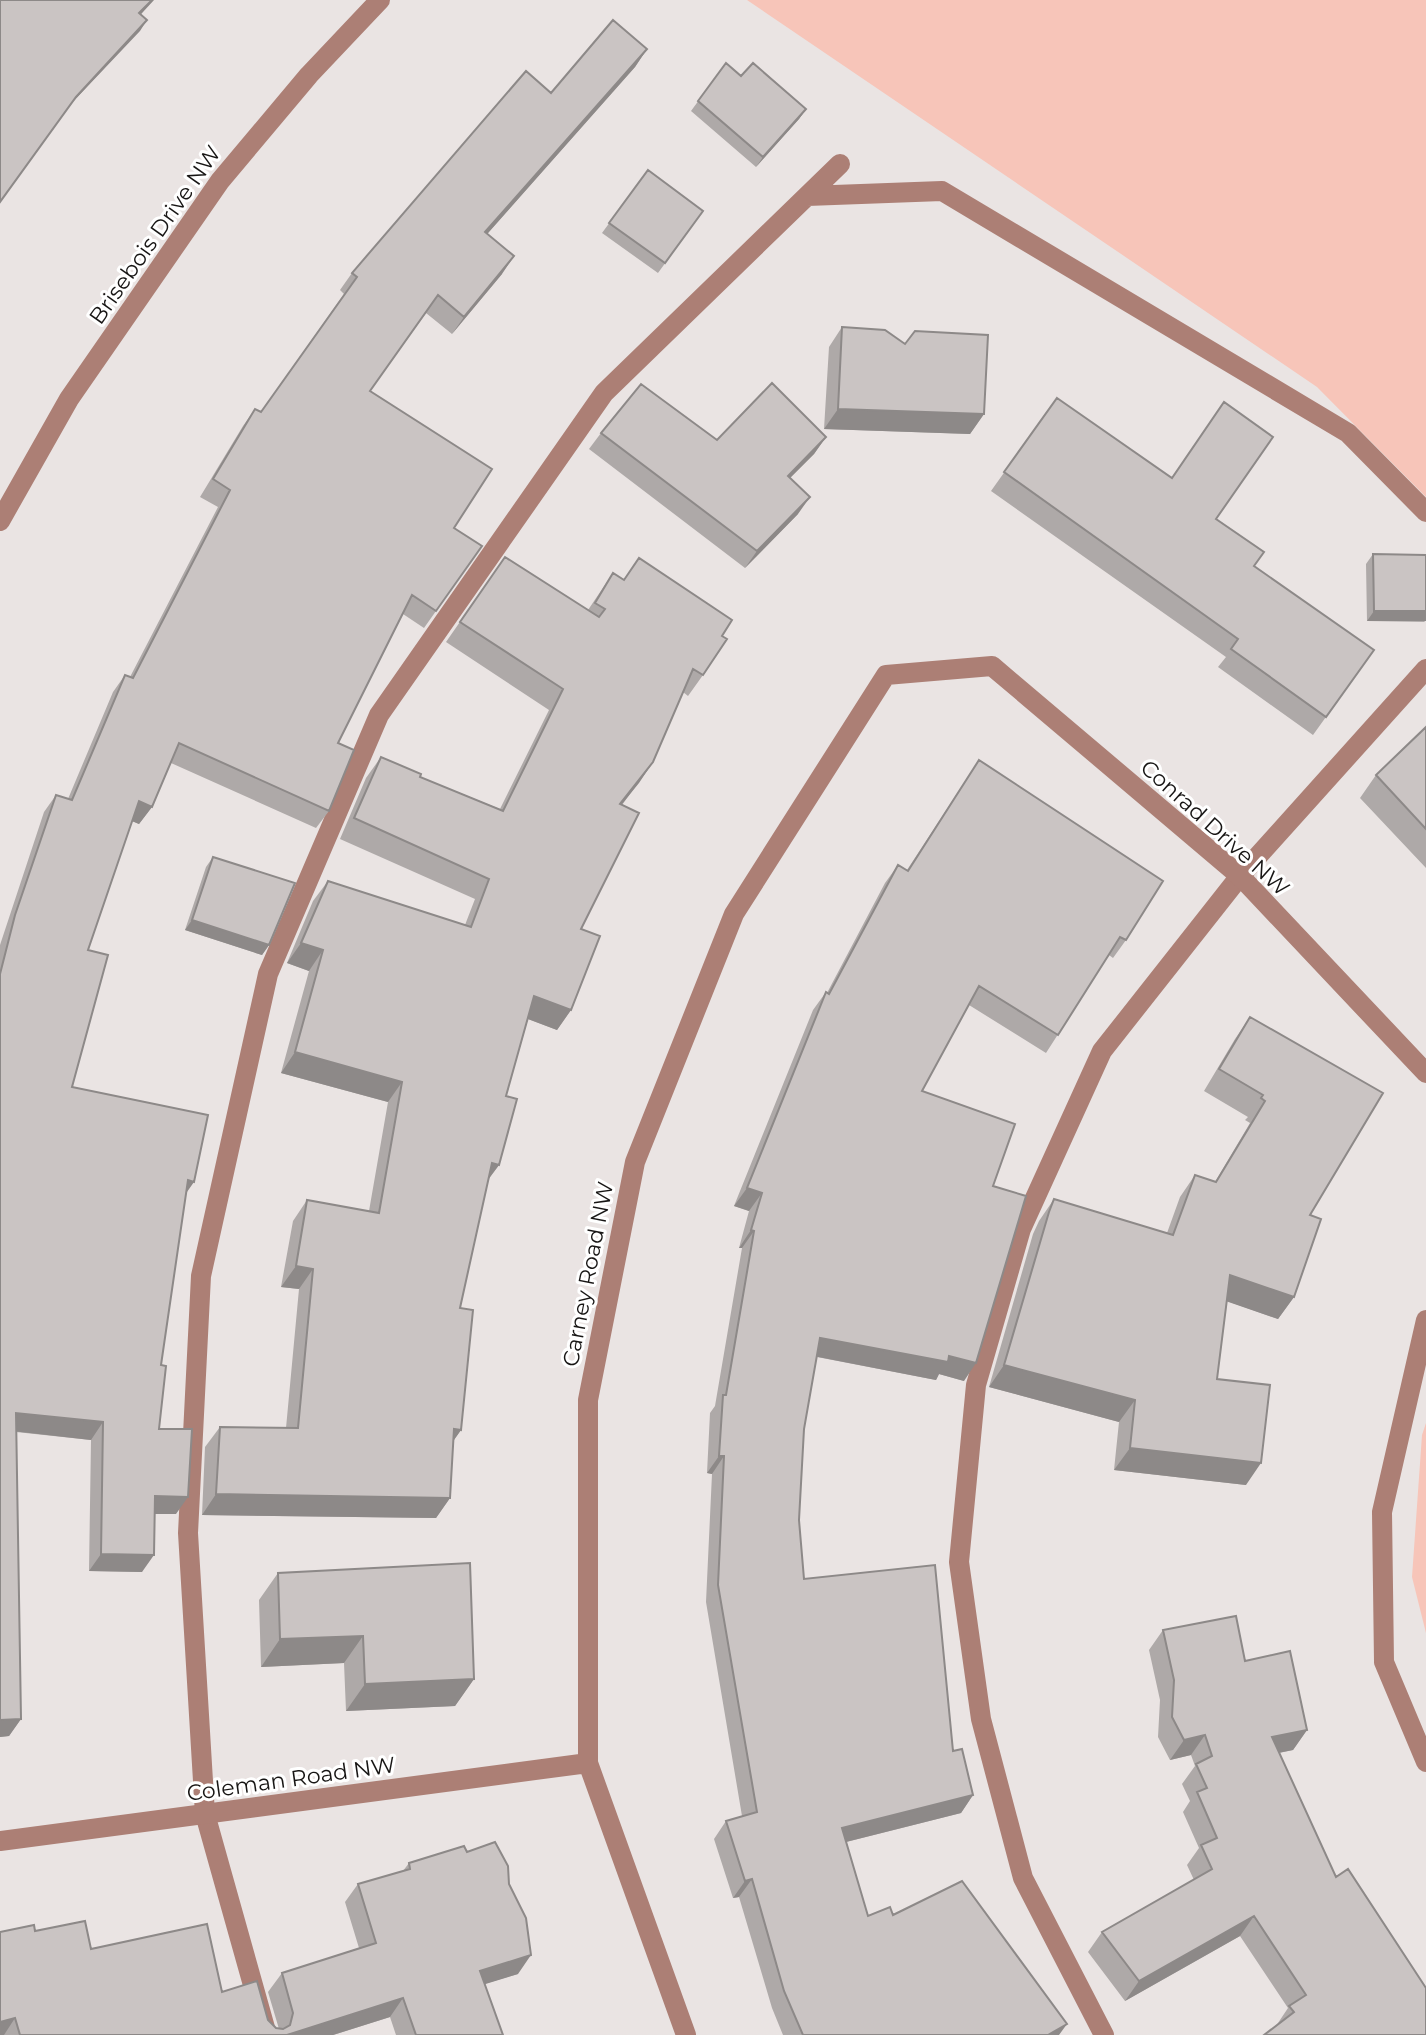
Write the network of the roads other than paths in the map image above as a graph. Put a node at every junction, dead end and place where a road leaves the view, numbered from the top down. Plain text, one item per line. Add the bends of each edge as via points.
1 (380, 0) edge
2 (840, 164) dead end
3 (807, 196) junction
4 (1426, 512) edge
5 (0, 521) edge
6 (992, 666) joint
7 (1426, 669) edge
8 (1240, 876) junction
9 (1426, 1073) edge
10 (1426, 1320) edge
11 (1426, 1762) edge
12 (588, 1763) junction
13 (205, 1814) junction
14 (0, 1841) edge
15 (267, 2035) edge
16 (686, 2035) edge
17 (1104, 2035) edge

1 - 5 street, Brisebois Drive NW via 220,181 69,399
2 - 3 street
3 - 4 street via 942,191 1348,433
3 - 13 street via 604,393 388,702 268,974 201,1276 188,1533
6 - 8 street, Conrad Drive NW
6 - 12 street, Carney Road NW via 886,675 734,914 635,1162 588,1400
7 - 8 street
8 - 9 street, Conrad Drive NW
8 - 17 street via 1102,1051 1021,1229 976,1385 959,1562 981,1719 1023,1878
10 - 11 street via 1382,1512 1384,1662
12 - 13 street, Coleman Road NW
12 - 16 street, Carney Road NW
13 - 14 street, Coleman Road NW
13 - 15 street

